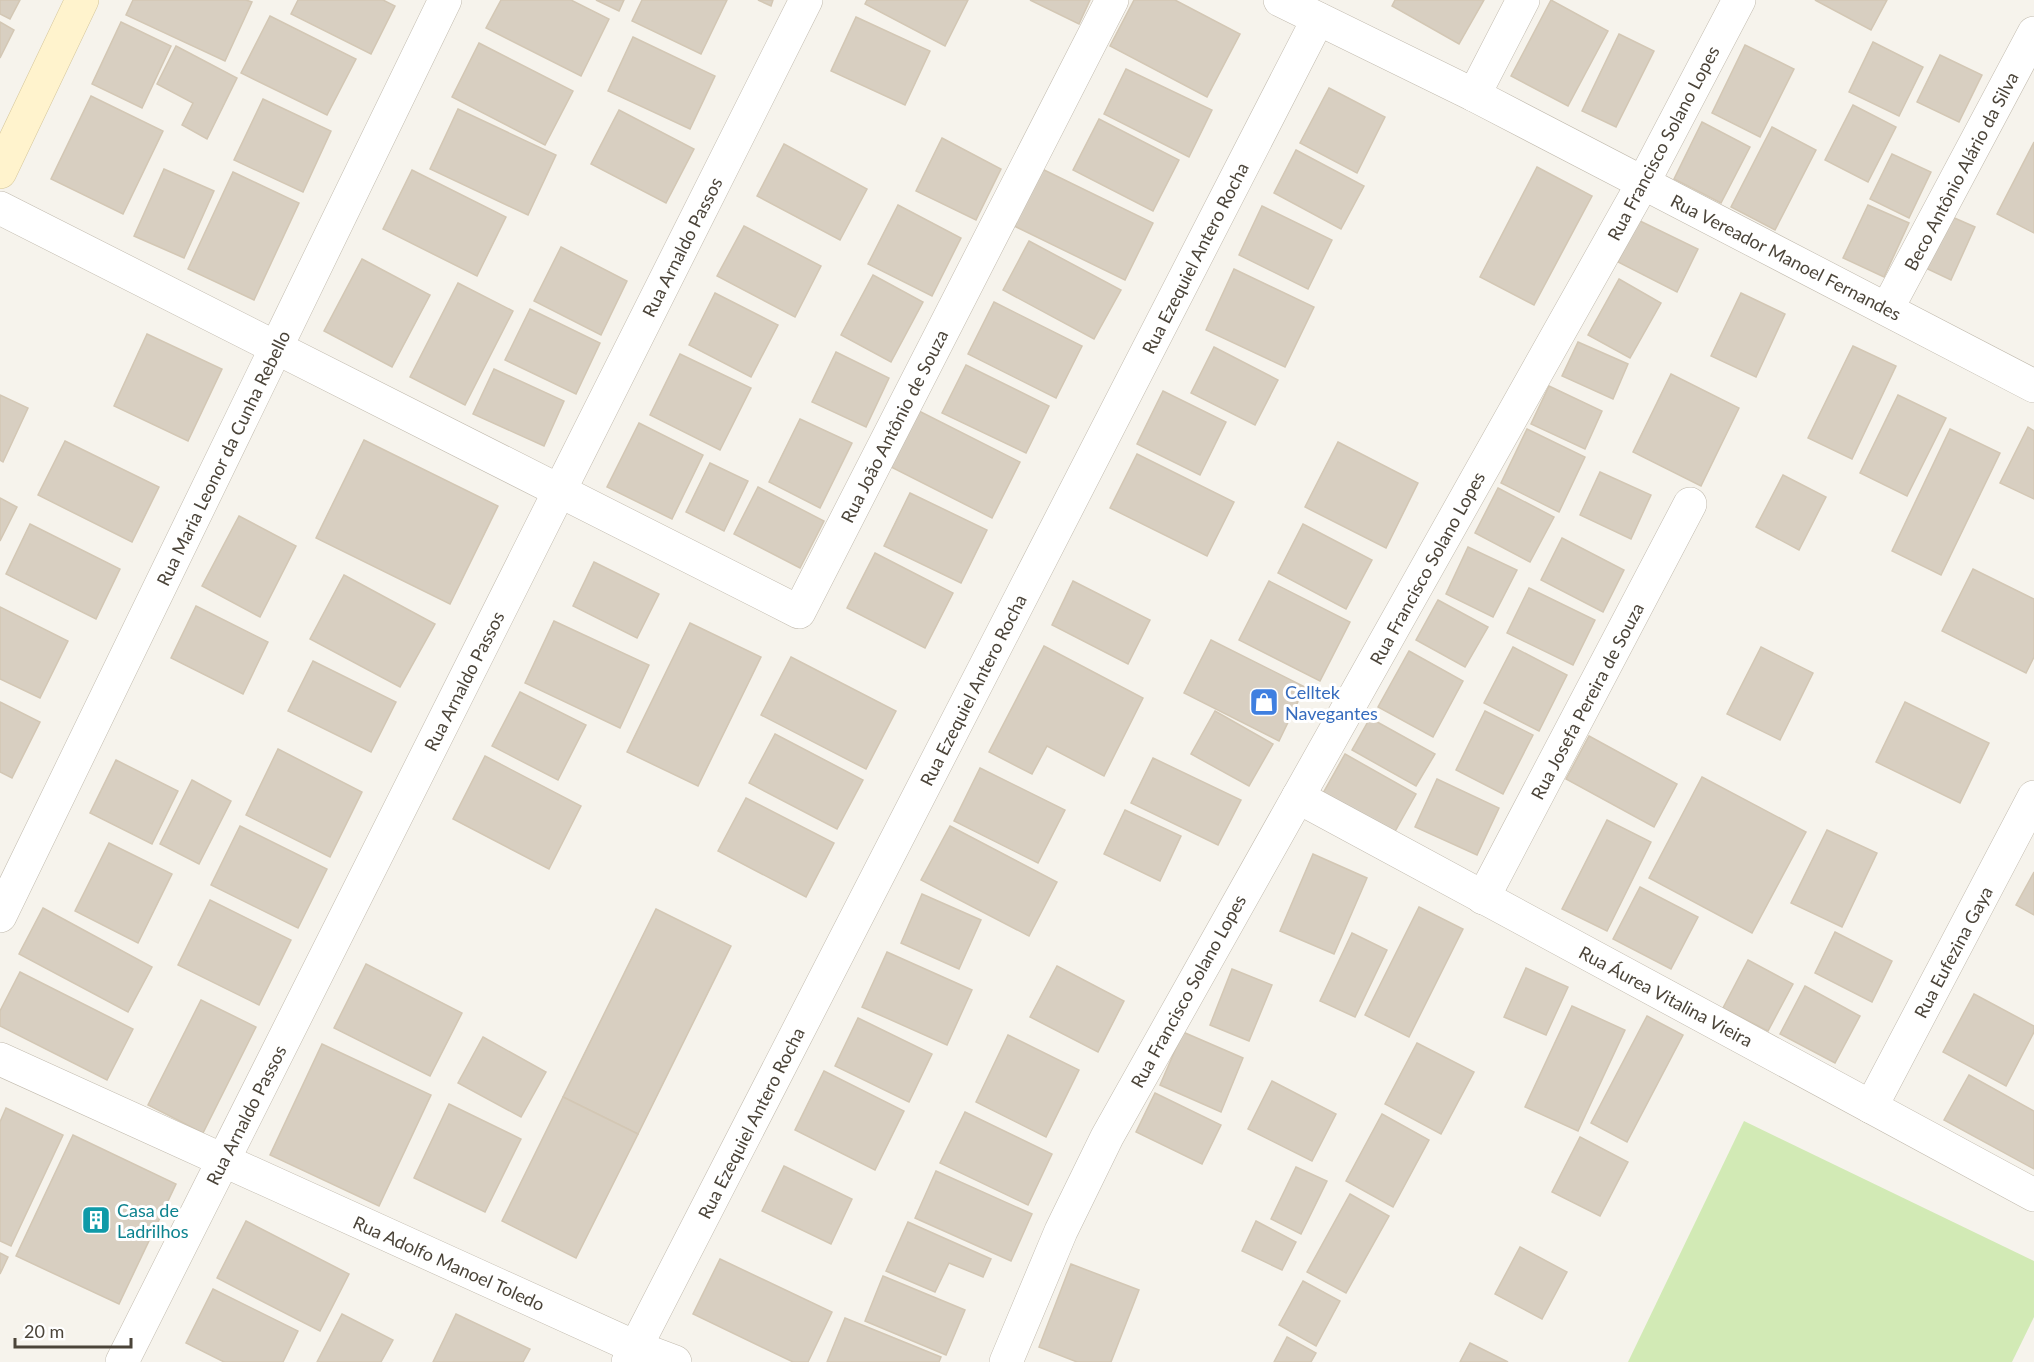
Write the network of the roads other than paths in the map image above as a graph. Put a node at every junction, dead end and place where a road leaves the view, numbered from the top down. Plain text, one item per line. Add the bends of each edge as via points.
1 (82, 0) edge
2 (445, 0) edge
3 (806, 0) edge
4 (1112, 0) edge
5 (1280, 0) edge
6 (1523, 0) edge
7 (1739, 0) edge
8 (1318, 19) junction
9 (2034, 33) edge
10 (1474, 95) junction
11 (0, 172) edge
12 (1643, 183) junction
13 (0, 208) edge
14 (1887, 309) junction
15 (276, 348) junction
16 (2034, 386) edge
17 (560, 491) junction
18 (1690, 504) dead end
19 (1298, 797) junction
20 (2034, 797) edge
21 (1483, 898) junction
22 (0, 916) edge
23 (0, 1059) edge
24 (1871, 1107) junction
25 (223, 1161) junction
26 (2034, 1195) edge
27 (632, 1355) edge
28 (122, 1362) edge
29 (675, 1362) edge
30 (1006, 1362) edge

1 - 11 street
2 - 15 street, Rua Maria Leonor da Cunha Rebello
3 - 17 street, Rua Arnaldo Passos
4 - 17 street, Rua João Antônio de Souza via 799,612
5 - 8 street, Rua Vereador Manoel Fernandes
6 - 10 street
7 - 12 street, Rua Francisco Solano Lopes
8 - 10 street, Rua Vereador Manoel Fernandes
8 - 27 street, Rua Ezequiel Antero Rocha
9 - 14 street, Beco Antônio Alário da Silva
10 - 12 street, Rua Vereador Manoel Fernandes
12 - 14 street, Rua Vereador Manoel Fernandes
12 - 19 street, Rua Francisco Solano Lopes
13 - 15 street
14 - 16 street, Rua Vereador Manoel Fernandes
15 - 17 street
15 - 22 street, Rua Maria Leonor da Cunha Rebello
17 - 25 street, Rua Arnaldo Passos
18 - 21 street, Rua Josefa Pereira de Souza
19 - 21 street, Rua Áurea Vitalina Vieira
19 - 30 street, Rua Francisco Solano Lopes via 1107,1137 1061,1232
20 - 24 street, Rua Eufezina Gaya
21 - 24 street, Rua Áurea Vitalina Vieira
23 - 25 street, Rua Adolfo Manoel Toledo
24 - 26 street, Rua Áurea Vitalina Vieira
25 - 27 street, Rua Adolfo Manoel Toledo
25 - 28 street, Rua Arnaldo Passos
27 - 29 street, Rua Adolfo Manoel Toledo

